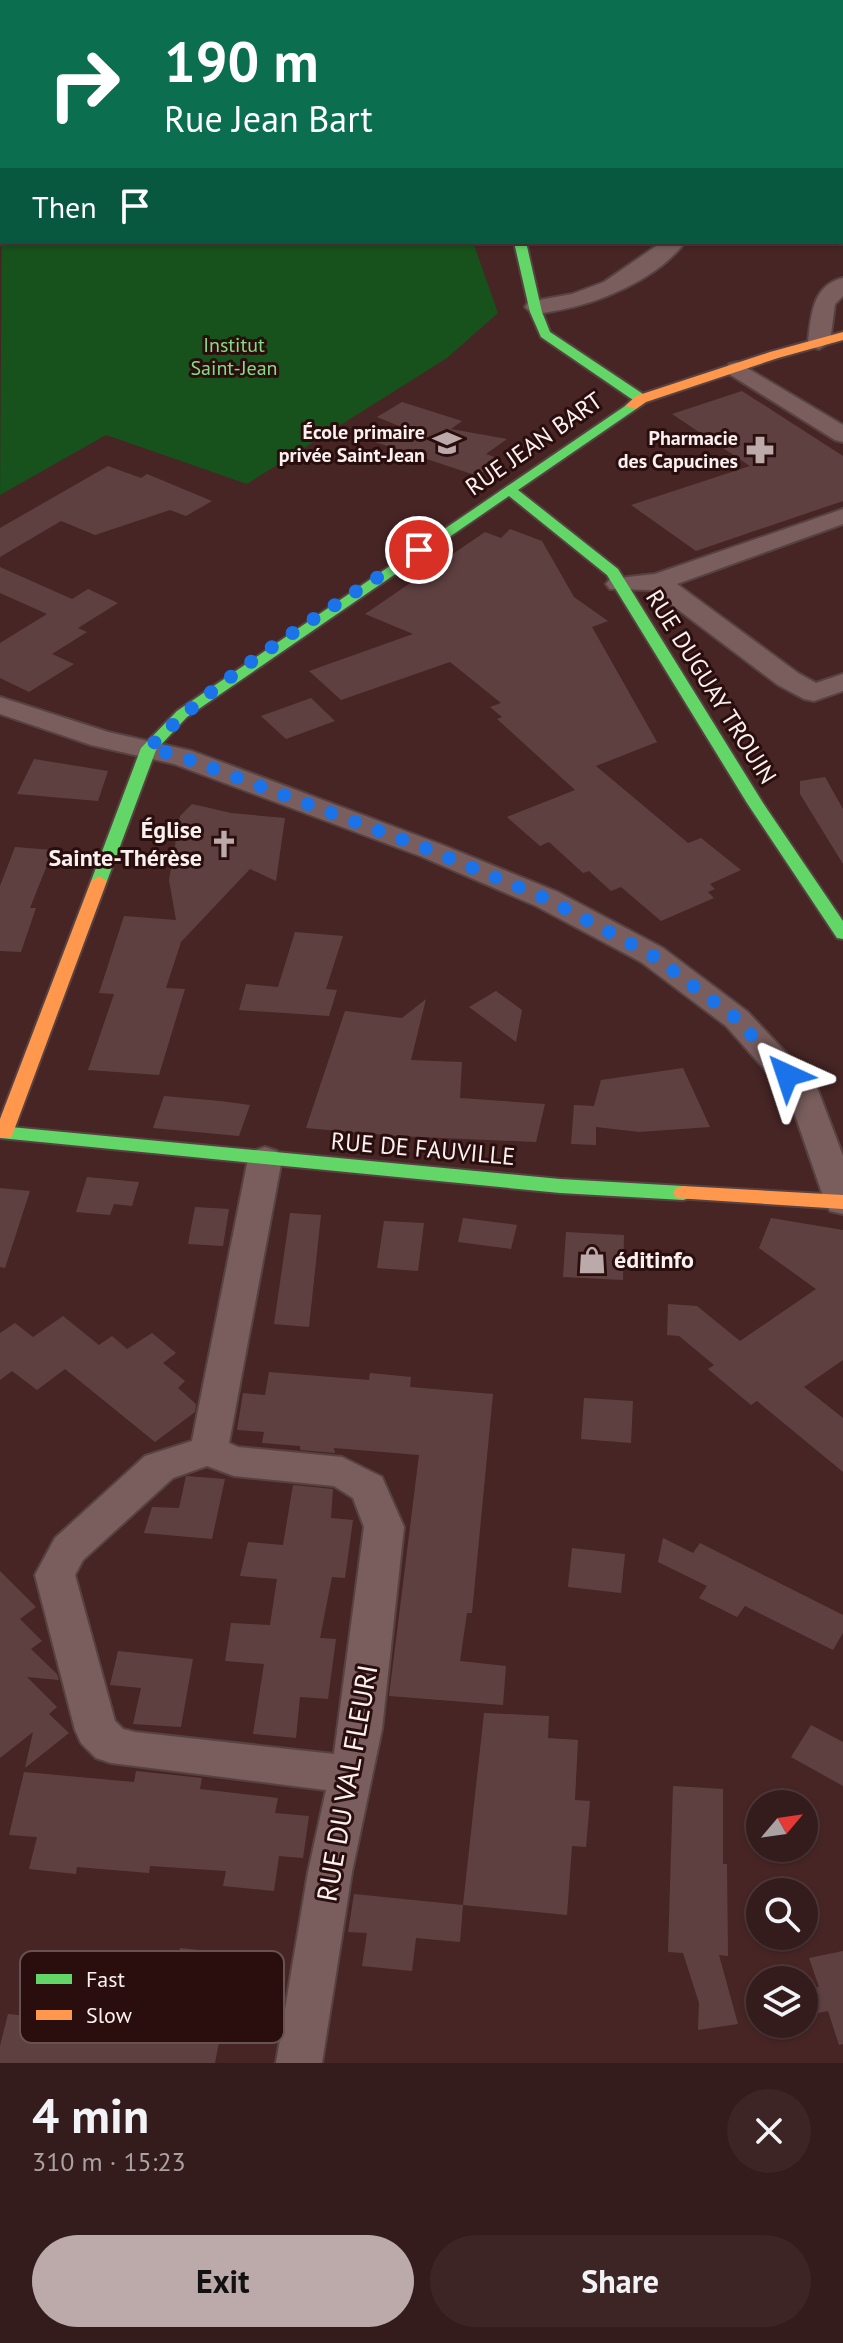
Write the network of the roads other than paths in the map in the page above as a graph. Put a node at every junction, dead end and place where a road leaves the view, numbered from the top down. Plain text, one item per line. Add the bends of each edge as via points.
1 (520, 244) edge
2 (672, 244) edge
3 (843, 284) edge
4 (536, 307) junction
5 (843, 336) edge
6 (819, 342) junction
7 (737, 369) junction
8 (641, 399) junction
9 (843, 435) edge
10 (511, 491) junction
11 (843, 516) edge
12 (658, 582) junction
13 (619, 584) junction
14 (843, 682) edge
15 (0, 705) edge
16 (149, 748) junction
17 (843, 934) edge
18 (2, 1132) edge
19 (265, 1159) junction
20 (842, 1202) edge
21 (209, 1450) junction
22 (350, 1774) junction
23 (299, 2063) edge

1 - 4 street
2 - 4 street via 602,293
3 - 6 street via 824,302
4 - 8 street via 545,334
5 - 6 street, RUE JEAN BART
6 - 7 street, RUE JEAN BART
7 - 8 street, RUE JEAN BART
7 - 9 street
8 - 10 street, RUE JEAN BART
10 - 13 street, RUE DUGUAY TROUIN via 605,563
10 - 16 street, RUE JEAN BART via 229,679 182,714
11 - 12 street
12 - 13 street
12 - 14 street via 788,679 814,693
13 - 17 street, RUE DUGUAY TROUIN
15 - 16 street via 101,739
16 - 18 street, RUE JEAN BART
16 - 20 street via 430,850 547,899 652,955 737,1019 804,1093
18 - 19 street, RUE DE FAUVILLE
19 - 20 street, RUE DE FAUVILLE via 560,1186
19 - 21 street
21 - 22 street, RUE DU VAL FLEURI via 234,1461 342,1472 368,1488 384,1527 361,1729
21 - 22 street via 159,1467 69,1549 55,1575 96,1730 111,1745 135,1750
22 - 23 street, RUE DU VAL FLEURI

